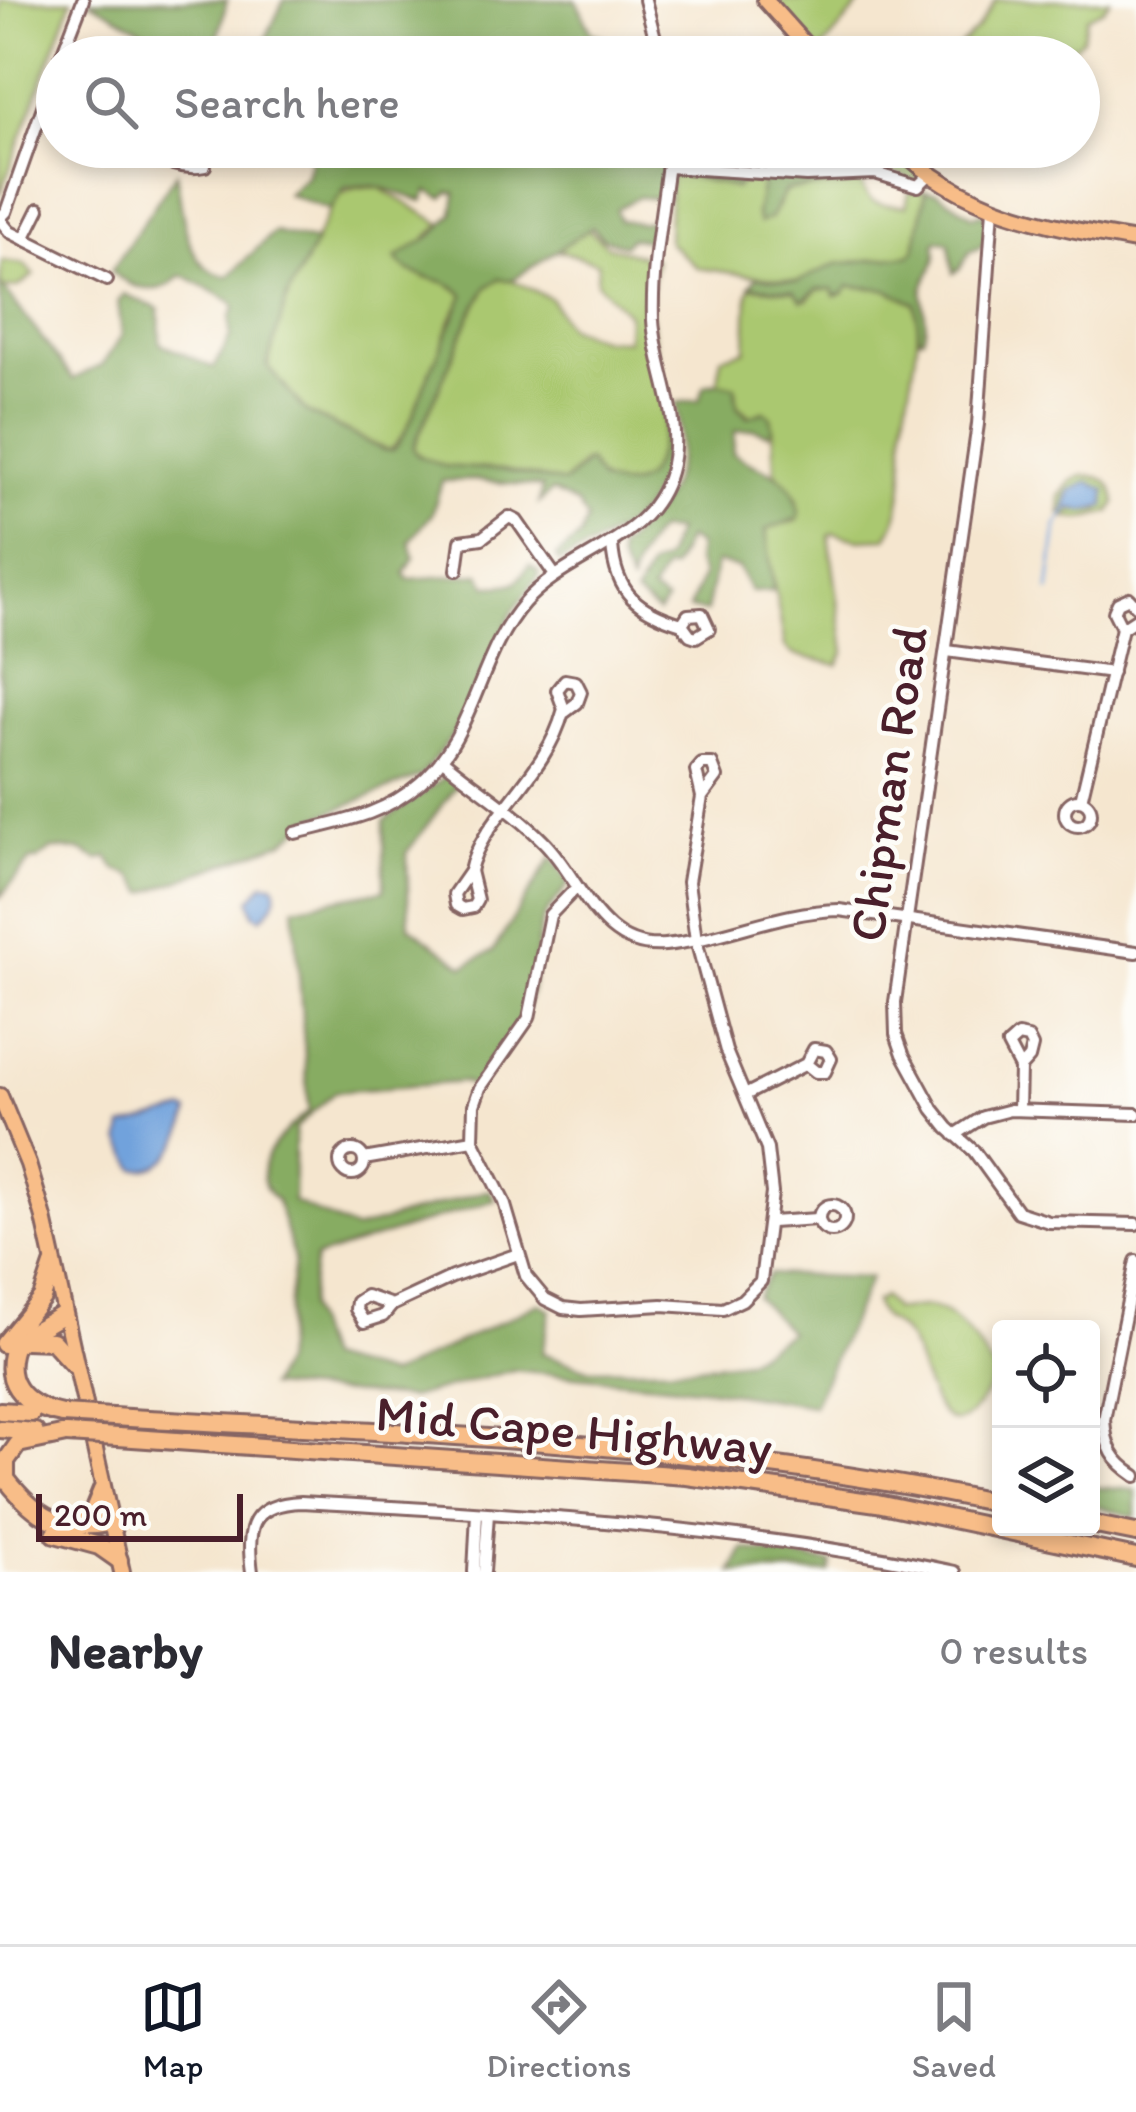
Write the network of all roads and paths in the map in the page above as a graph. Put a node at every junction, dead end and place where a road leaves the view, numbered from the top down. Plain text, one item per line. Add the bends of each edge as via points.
1 (82, 0) edge
2 (646, 0) edge
3 (765, 0) edge
4 (69, 36) edge
5 (655, 36) edge
6 (797, 36) edge
7 (36, 136) edge
8 (668, 168) edge
9 (683, 168) edge
10 (925, 168) edge
11 (932, 173) junction
12 (39, 208) dead end
13 (993, 208) junction
14 (0, 219) edge
15 (24, 238) junction
16 (1136, 241) edge
17 (107, 280) dead end
18 (611, 544) junction
19 (457, 569) dead end
20 (554, 574) junction
21 (1134, 597) edge
22 (1136, 619) edge
23 (682, 624) dead end
24 (1122, 628) junction
25 (947, 651) junction
26 (1112, 673) junction
27 (563, 712) dead end
28 (442, 760) junction
29 (702, 797) dead end
30 (1081, 800) dead end
31 (508, 808) junction
32 (295, 833) dead end
33 (470, 871) dead end
34 (577, 887) junction
35 (909, 919) junction
36 (696, 940) junction
37 (1136, 952) edge
38 (806, 1064) dead end
39 (1020, 1068) dead end
40 (746, 1095) junction
41 (0, 1096) edge
42 (1019, 1110) junction
43 (1136, 1114) edge
44 (955, 1135) junction
45 (473, 1139) junction
46 (364, 1159) dead end
47 (817, 1220) dead end
48 (771, 1222) junction
49 (1136, 1224) edge
50 (518, 1254) junction
51 (1136, 1262) edge
52 (53, 1265) junction
53 (392, 1305) dead end
54 (63, 1311) junction
55 (12, 1340) edge
56 (74, 1365) junction
57 (0, 1411) edge
58 (62, 1414) junction
59 (0, 1430) edge
60 (66, 1433) junction
61 (1136, 1476) edge
62 (0, 1487) edge
63 (102, 1490) junction
64 (992, 1502) edge
65 (483, 1514) junction
66 (61, 1526) junction
67 (1100, 1526) edge
68 (111, 1527) junction
69 (1136, 1533) edge
70 (76, 1540) junction
71 (1136, 1558) edge
72 (120, 1566) edge
73 (925, 1569) edge
74 (252, 1572) edge
75 (474, 1572) edge
76 (484, 1572) edge
77 (955, 1572) edge

1 - 4 street
2 - 5 street
3 - 6 main road
7 - 14 street
8 - 18 street via 653,310 674,451 656,503
9 - 11 street via 875,173 918,186
10 - 11 main road
11 - 13 main road
12 - 15 street
13 - 16 main road
13 - 25 street, Chipman Road via 980,407
14 - 15 street
15 - 17 street
18 - 20 street
18 - 23 street via 638,606
19 - 20 street via 461,541 482,538 509,517
20 - 28 street via 505,630
21 - 24 street via 1114,608
22 - 24 street
24 - 26 street
25 - 26 street
25 - 35 street, Chipman Road
26 - 30 street
27 - 31 street via 552,745
28 - 31 street
28 - 32 street via 370,816
29 - 36 street via 688,882
31 - 33 street
31 - 34 street
34 - 36 street via 628,939
34 - 45 street via 550,915 530,1018 480,1088
35 - 36 street via 826,910
35 - 37 street
35 - 44 street, Chipman Road via 896,1034
36 - 40 street
38 - 40 street
39 - 42 street
40 - 48 street via 767,1149
41 - 52 main road via 33,1179
42 - 43 street
42 - 44 street via 983,1117
44 - 49 street, Chipman Road via 1022,1215
45 - 46 street
45 - 50 street
47 - 48 street
48 - 50 street via 761,1281 723,1310 562,1308 536,1289
50 - 53 street
51 - 61 street via 1104,1420 1116,1463
52 - 54 main road
52 - 55 highway via 42,1298
54 - 55 highway
54 - 56 main road
55 - 56 highway via 52,1341
55 - 58 highway via 4,1364 8,1391 27,1406
56 - 63 main road
57 - 58 highway, Mid Cape Highway
58 - 64 highway, Mid Cape Highway, bridge via 711,1456
59 - 60 highway, Mid Cape Highway
60 - 66 highway via 18,1444 5,1471 11,1486
60 - 71 highway, Mid Cape Highway, bridge via 706,1479 877,1503
62 - 70 highway via 55,1534
63 - 66 highway via 88,1516
63 - 68 main road
65 - 73 street via 732,1533
65 - 74 street via 278,1504 252,1526
65 - 75 street
65 - 76 street
66 - 68 highway
67 - 69 highway
68 - 70 highway
68 - 72 main road
70 - 72 highway via 100,1546
73 - 77 street

